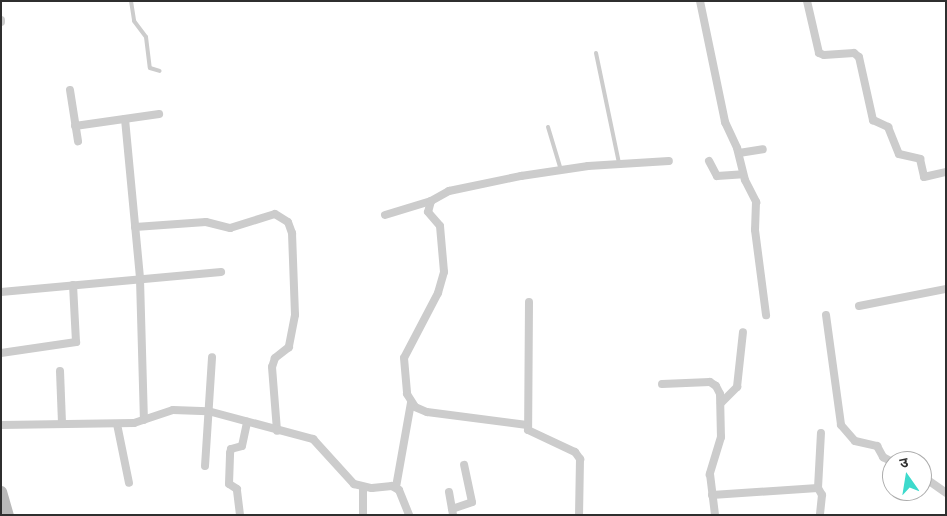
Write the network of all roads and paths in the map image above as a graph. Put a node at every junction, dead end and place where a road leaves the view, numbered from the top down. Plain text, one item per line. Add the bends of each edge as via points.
1 (131, 1) edge
2 (700, 1) edge
3 (807, 1) edge
4 (596, 53) dead end
5 (160, 71) dead end
6 (70, 90) dead end
7 (159, 114) dead end
8 (125, 119) junction
9 (75, 126) junction
10 (548, 127) dead end
11 (78, 141) dead end
12 (763, 149) dead end
13 (739, 153) junction
14 (669, 161) dead end
15 (709, 161) dead end
16 (619, 164) junction
17 (561, 170) junction
18 (946, 172) edge
19 (743, 174) junction
20 (431, 201) junction
21 (385, 215) dead end
22 (135, 226) junction
23 (221, 272) dead end
24 (140, 280) junction
25 (73, 285) junction
26 (946, 289) edge
27 (1, 292) edge
28 (529, 302) dead end
29 (859, 306) dead end
30 (766, 314) dead end
31 (826, 316) dead end
32 (743, 332) dead end
33 (1, 353) edge
34 (212, 357) dead end
35 (60, 372) dead end
36 (662, 384) dead end
37 (411, 403) junction
38 (721, 403) junction
39 (208, 411) junction
40 (144, 420) junction
41 (247, 422) junction
42 (62, 424) junction
43 (117, 424) junction
44 (1, 425) edge
45 (526, 425) junction
46 (277, 431) junction
47 (821, 433) dead end
48 (882, 455) edge
49 (464, 465) dead end
50 (205, 466) dead end
51 (129, 483) dead end
52 (932, 483) edge
53 (363, 487) junction
54 (396, 487) junction
55 (818, 488) junction
56 (1, 491) edge
57 (449, 492) dead end
58 (946, 492) edge
59 (712, 495) junction
60 (453, 512) edge
61 (8, 515) edge
62 (240, 515) edge
63 (363, 515) edge
64 (409, 515) edge
65 (579, 515) edge
66 (715, 515) edge
67 (820, 515) edge

1 - 5 lane via 134,20 146,37 150,68
2 - 13 street via 725,122
3 - 18 street via 819,53 854,53 860,57 873,120 888,127 899,154 920,158 924,177
4 - 16 lane
6 - 9 street
7 - 8 street
8 - 9 street
8 - 22 street
9 - 11 street
10 - 17 lane
12 - 13 street
13 - 19 street
14 - 16 street
15 - 19 street via 717,176
16 - 17 street
17 - 20 street via 449,191
19 - 30 street via 756,202 756,242
20 - 21 street
20 - 37 street via 428,212 440,226 444,272 438,293 404,358 403,371
22 - 24 street
22 - 46 street via 202,222 230,228 275,214 288,222 292,233 295,315 289,347 275,358 272,367
23 - 24 street
24 - 25 street
24 - 40 street
25 - 27 street
25 - 33 street via 76,342
26 - 29 street
28 - 45 street
31 - 48 street via 841,425 854,441 877,446
32 - 38 street via 737,387
34 - 39 street
35 - 42 street
36 - 38 street via 710,382 716,386
37 - 45 street via 427,412
37 - 54 street
38 - 59 street via 721,437 710,474
39 - 40 street via 174,410
39 - 41 street
39 - 50 street
40 - 43 street
41 - 46 street
41 - 62 street via 242,446 231,449 230,453 229,484 237,489
42 - 43 street
42 - 44 street
43 - 51 street
45 - 65 street via 531,432 575,452 580,459
46 - 53 street via 314,439 354,484
47 - 55 street
49 - 60 street via 472,502
52 - 58 street
53 - 54 street
53 - 63 street
54 - 64 street
55 - 59 street
55 - 67 street via 822,494
56 - 61 street
57 - 60 street
59 - 66 street

